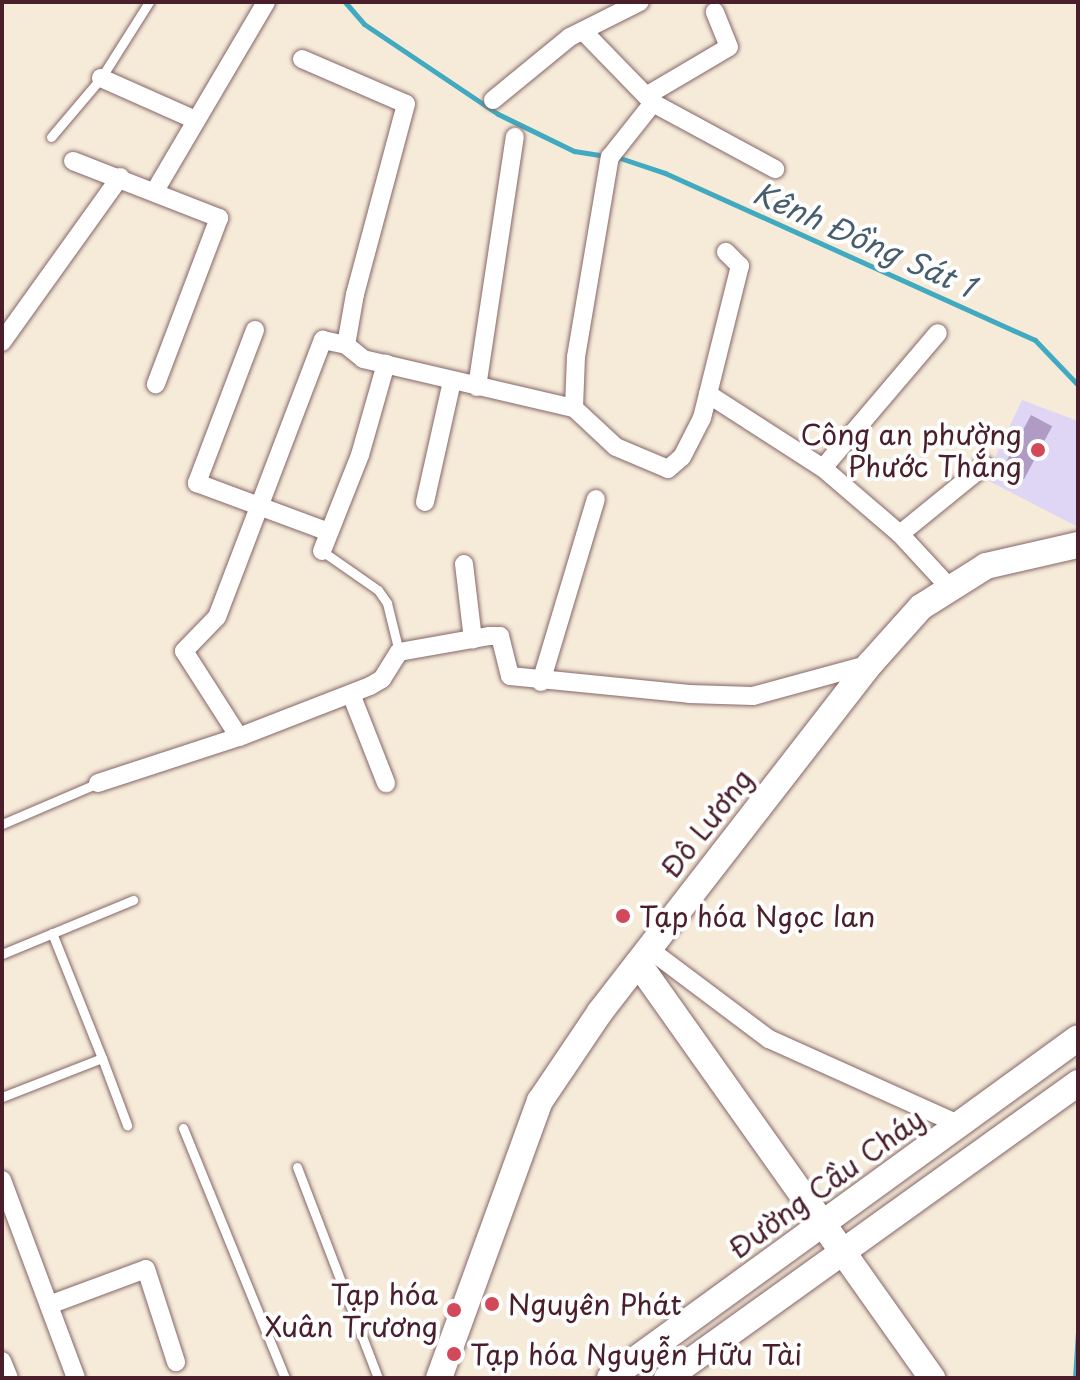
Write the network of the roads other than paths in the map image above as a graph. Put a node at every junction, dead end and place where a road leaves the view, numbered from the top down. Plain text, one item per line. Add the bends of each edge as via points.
1 (149, 2) edge
2 (266, 2) edge
3 (640, 2) edge
4 (715, 12) dead end
5 (583, 31) junction
6 (302, 59) dead end
7 (101, 78) junction
8 (493, 100) dead end
9 (649, 100) junction
10 (193, 119) junction
11 (51, 137) dead end
12 (515, 137) dead end
13 (73, 161) dead end
14 (775, 169) dead end
15 (120, 177) junction
16 (156, 189) junction
17 (726, 252) dead end
18 (255, 330) dead end
19 (938, 333) dead end
20 (2, 342) edge
21 (346, 345) junction
22 (386, 364) junction
23 (452, 381) junction
24 (156, 384) dead end
25 (477, 387) junction
26 (708, 394) junction
27 (574, 408) junction
28 (985, 465) dead end
29 (823, 468) junction
30 (596, 499) dead end
31 (425, 502) dead end
32 (256, 509) junction
33 (329, 532) junction
34 (900, 534) junction
35 (1078, 545) edge
36 (322, 551) joint
37 (464, 564) dead end
38 (949, 587) junction
39 (473, 639) junction
40 (399, 652) junction
41 (870, 664) junction
42 (541, 682) junction
43 (351, 694) junction
44 (239, 737) junction
45 (98, 783) joint
46 (386, 783) dead end
47 (2, 824) edge
48 (133, 900) dead end
49 (52, 933) junction
50 (2, 954) edge
51 (644, 956) junction
52 (1078, 1038) edge
53 (102, 1058) junction
54 (1078, 1083) edge
55 (2, 1097) edge
56 (127, 1125) dead end
57 (960, 1125) junction
58 (183, 1128) dead end
59 (297, 1167) dead end
60 (2, 1180) edge
61 (823, 1225) junction
62 (844, 1253) junction
63 (49, 1305) junction
64 (2, 1361) edge
65 (176, 1362) dead end
66 (9, 1378) edge
67 (76, 1378) edge
68 (285, 1378) edge
69 (378, 1378) edge
70 (439, 1378) edge
71 (610, 1378) edge
72 (667, 1378) edge
73 (932, 1378) edge

1 - 7 lane
2 - 10 street
3 - 5 street
4 - 9 street via 729,47
5 - 8 street
5 - 9 street
6 - 21 street via 406,104
7 - 10 street
7 - 11 lane
9 - 14 street
9 - 27 street via 610,157 576,357
10 - 16 street
12 - 25 street
13 - 15 street
15 - 16 street
15 - 20 street
16 - 24 street via 219,218
17 - 26 street via 739,259 740,266
18 - 32 street via 196,479 202,488
19 - 29 street
21 - 22 street via 363,359
21 - 32 street via 327,339 320,344
22 - 23 street
22 - 33 street via 360,455
23 - 25 street
23 - 31 street
25 - 27 street
26 - 27 street via 692,441 675,465 663,470 616,447
26 - 29 street
28 - 34 street
29 - 34 street
30 - 42 street
32 - 33 street
32 - 44 street via 217,617 184,654
33 - 36 street
34 - 38 street
35 - 38 main road, Đô Lương via 1024,553
36 - 40 lane via 378,590 387,603
37 - 39 street
38 - 41 main road, Đô Lương via 921,607
39 - 40 street
39 - 42 street via 500,636 510,676
40 - 43 street via 382,679
41 - 42 street via 738,698
41 - 51 main road, Đô Lương
43 - 44 street
43 - 46 street
44 - 45 street
45 - 47 lane
48 - 49 lane
49 - 50 lane
49 - 53 lane
51 - 57 street via 769,1039
51 - 61 main road
51 - 70 main road, Đô Lương via 557,1070 540,1101
52 - 57 main road, Đường Cầu Cháy
53 - 55 lane
53 - 56 lane
54 - 62 main road
57 - 61 main road, Đường Cầu Cháy
58 - 68 lane
59 - 69 lane
60 - 63 street
61 - 62 main road
61 - 71 main road, Đường Cầu Cháy
62 - 72 main road
62 - 73 main road
63 - 65 street via 146,1269
63 - 67 street
64 - 66 street

